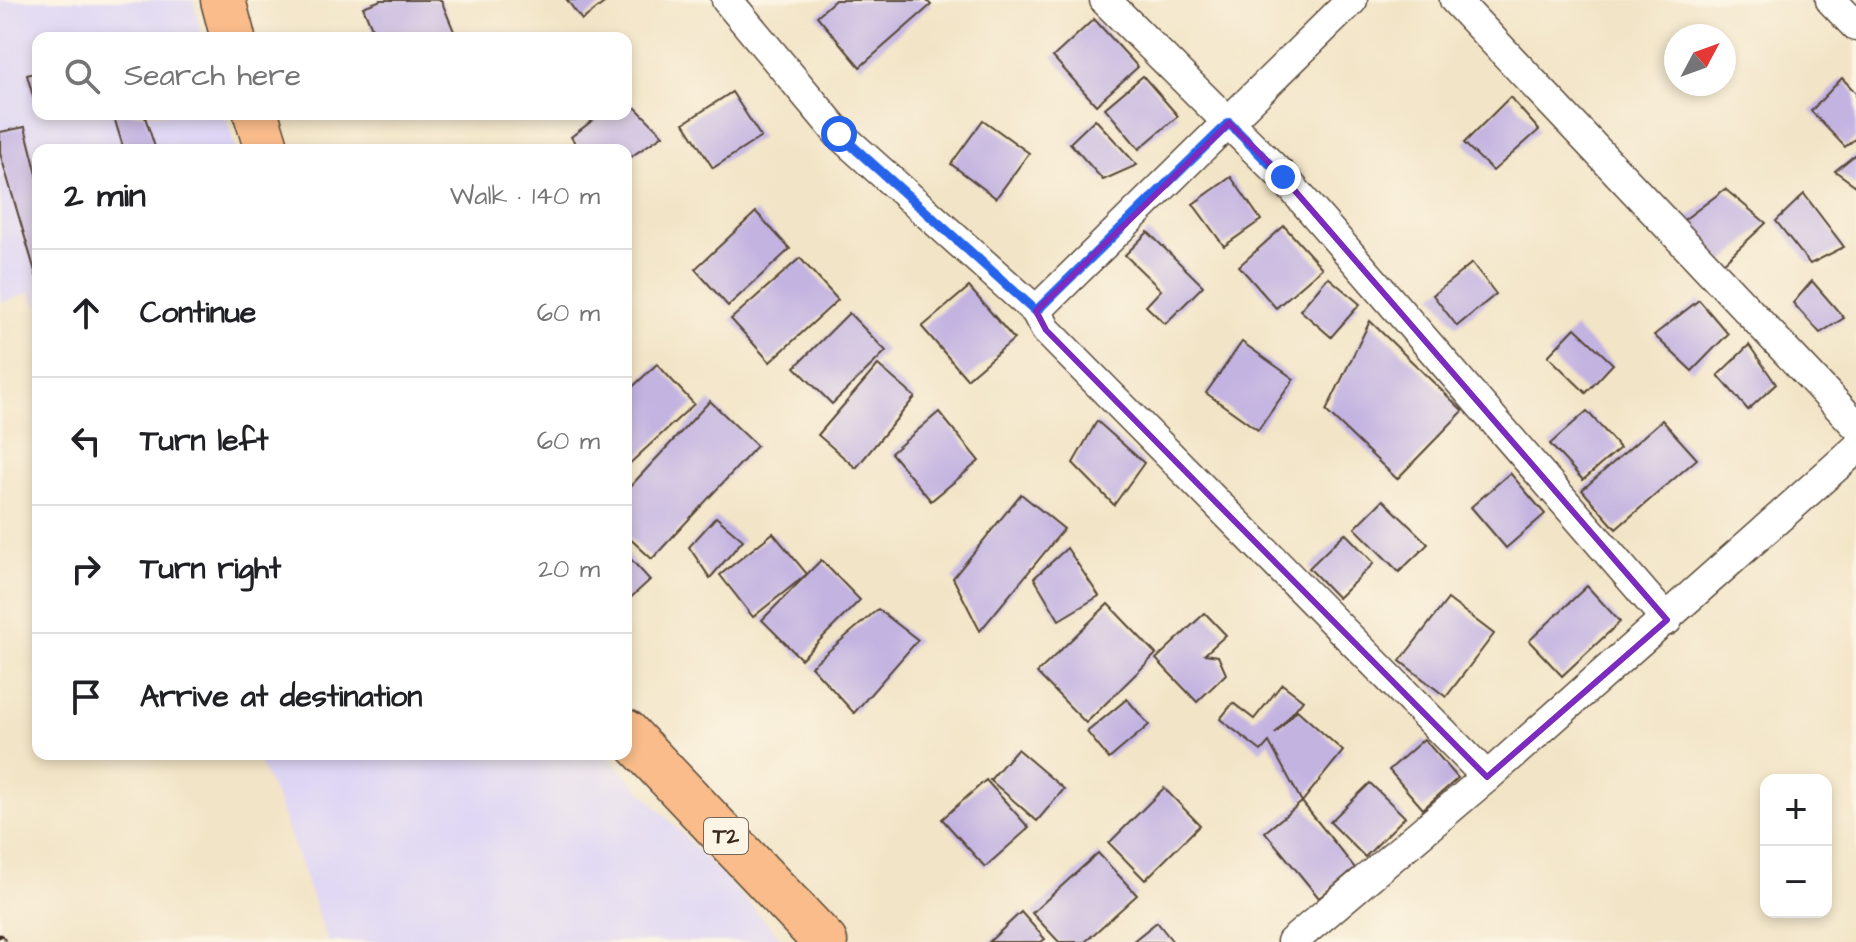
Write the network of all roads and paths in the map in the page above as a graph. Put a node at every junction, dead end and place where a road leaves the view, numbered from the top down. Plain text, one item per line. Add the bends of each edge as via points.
1 (223, 0) edge
2 (727, 0) edge
3 (1105, 0) edge
4 (1352, 0) edge
5 (1455, 0) edge
6 (1831, 0) edge
7 (1856, 26) edge
8 (231, 32) edge
9 (258, 120) edge
10 (1229, 123) junction
11 (265, 144) edge
12 (1036, 311) junction
13 (1856, 425) edge
14 (1856, 449) edge
15 (1667, 620) junction
16 (632, 738) edge
17 (1487, 777) junction
18 (825, 942) edge
19 (1292, 942) edge

1 - 8 highway
2 - 12 street via 839,134
3 - 10 street
4 - 10 street
5 - 13 street
6 - 7 street
9 - 11 highway
10 - 12 street
10 - 15 street via 1294,189
12 - 17 street via 1046,330
14 - 15 street
15 - 17 street
16 - 18 highway, T2
17 - 19 street

